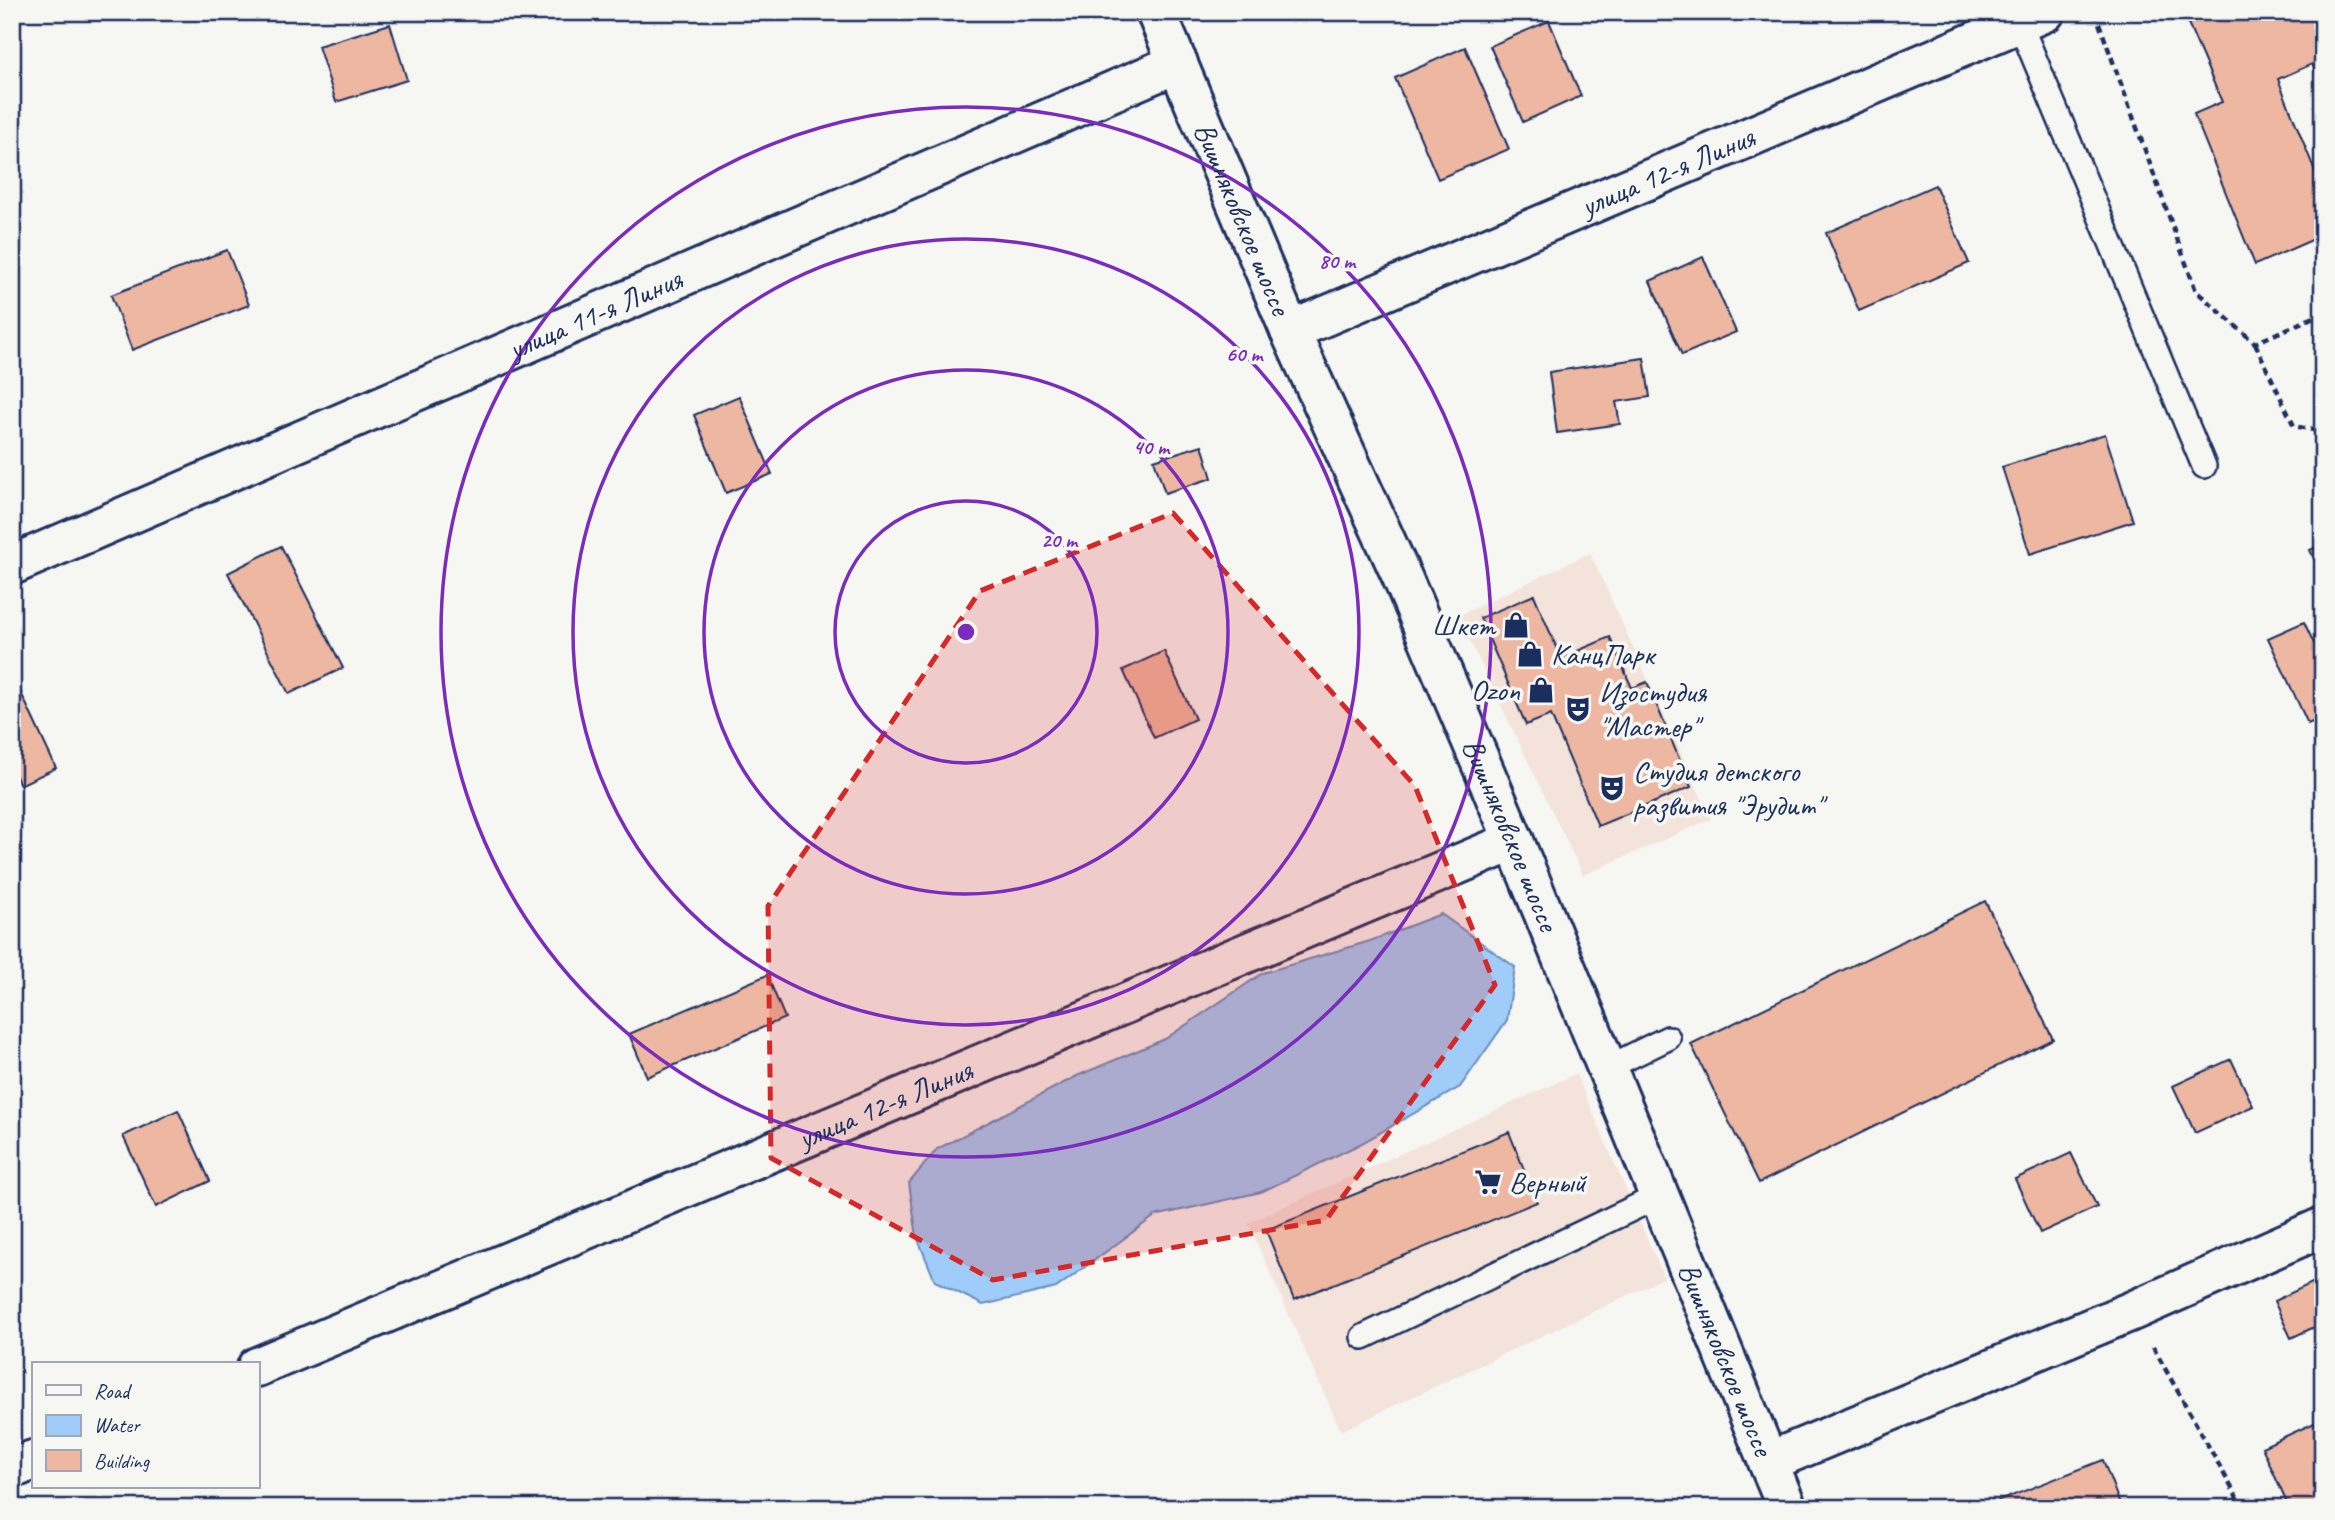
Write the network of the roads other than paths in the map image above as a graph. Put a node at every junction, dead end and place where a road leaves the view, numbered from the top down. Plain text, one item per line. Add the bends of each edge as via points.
1 (1156, 12) edge
2 (2033, 18) edge
3 (1178, 63) junction
4 (1290, 331) junction
5 (2204, 466) dead end
6 (12, 565) edge
7 (1514, 841) junction
8 (1668, 1038) dead end
9 (1607, 1068) junction
10 (1659, 1196) junction
11 (2323, 1227) edge
12 (1363, 1337) dead end
13 (259, 1366) edge
14 (32, 1460) edge
15 (1768, 1462) junction
16 (12, 1469) edge
17 (1787, 1508) edge

1 - 3 street, Вишняковское шоссе
2 - 4 street, улица 12-я Линия
2 - 5 lane
3 - 4 street, Вишняковское шоссе
3 - 6 street, улица 11-я Линия
4 - 7 street, Вишняковское шоссе via 1402,577
7 - 9 street, Вишняковское шоссе
7 - 13 street, улица 12-я Линия
8 - 9 lane
9 - 10 street, Вишняковское шоссе
10 - 12 lane
10 - 15 street, Вишняковское шоссе
11 - 15 street
14 - 16 street
15 - 17 street, Вишняковское шоссе

